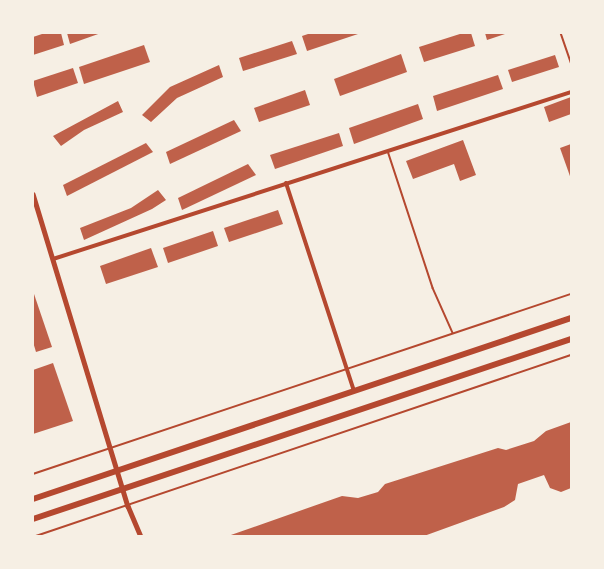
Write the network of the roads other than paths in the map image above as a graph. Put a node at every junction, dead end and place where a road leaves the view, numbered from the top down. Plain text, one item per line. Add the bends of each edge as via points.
1 (561, 33) edge
2 (571, 62) edge
3 (571, 92) edge
4 (388, 150) junction
5 (286, 183) junction
6 (33, 194) edge
7 (53, 259) junction
8 (571, 294) edge
9 (571, 318) edge
10 (453, 333) junction
11 (571, 339) edge
12 (571, 355) edge
13 (346, 369) junction
14 (354, 392) junction
15 (112, 448) junction
16 (119, 471) junction
17 (33, 474) edge
18 (123, 489) junction
19 (33, 499) edge
20 (128, 506) junction
21 (33, 519) edge
22 (36, 536) edge
23 (141, 536) edge

1 - 2 lane
3 - 4 street
4 - 5 street
4 - 10 lane via 433,288
5 - 7 street
5 - 13 street
6 - 7 street
7 - 15 street
8 - 10 lane
9 - 14 main road
10 - 13 lane
11 - 18 main road
12 - 20 lane
13 - 14 street
13 - 15 lane
14 - 16 main road
15 - 16 street
15 - 17 lane
16 - 18 street
16 - 19 main road
18 - 20 street
18 - 21 main road
20 - 22 lane
20 - 23 street

